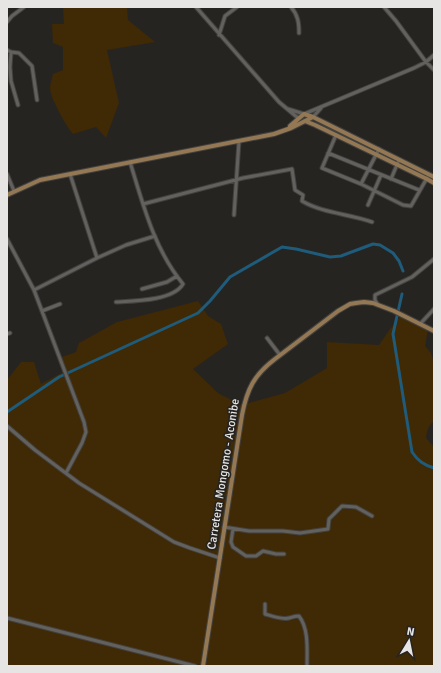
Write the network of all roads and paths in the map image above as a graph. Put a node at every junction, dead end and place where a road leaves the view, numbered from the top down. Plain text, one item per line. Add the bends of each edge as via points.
1 (24, 7) edge
2 (196, 7) edge
3 (237, 7) edge
4 (291, 7) edge
5 (384, 7) edge
6 (7, 22) edge
7 (299, 33) dead end
8 (220, 35) junction
9 (7, 50) edge
10 (11, 52) junction
11 (434, 55) edge
12 (426, 62) junction
13 (8, 67) edge
14 (434, 70) edge
15 (37, 100) dead end
16 (18, 105) dead end
17 (322, 106) junction
18 (288, 110) junction
19 (304, 114) junction
20 (313, 117) junction
21 (298, 118) junction
22 (305, 121) junction
23 (285, 130) junction
24 (336, 135) junction
25 (239, 141) junction
26 (379, 149) junction
27 (328, 153) junction
28 (376, 154) junction
29 (130, 162) junction
30 (398, 162) junction
31 (368, 169) junction
32 (7, 174) edge
33 (70, 174) junction
34 (381, 174) junction
35 (428, 176) junction
36 (434, 177) edge
37 (391, 178) junction
38 (237, 179) junction
39 (361, 184) junction
40 (434, 184) edge
41 (419, 190) junction
42 (14, 191) junction
43 (375, 191) junction
44 (7, 195) edge
45 (143, 204) junction
46 (368, 205) dead end
47 (234, 215) dead end
48 (372, 222) dead end
49 (155, 236) junction
50 (7, 239) edge
51 (97, 258) junction
52 (434, 259) edge
53 (177, 276) junction
54 (142, 289) dead end
55 (34, 290) junction
56 (116, 302) dead end
57 (60, 304) dead end
58 (378, 305) junction
59 (434, 310) edge
60 (42, 311) junction
61 (420, 324) junction
62 (434, 331) edge
63 (266, 338) dead end
64 (280, 355) junction
65 (7, 426) edge
66 (66, 473) junction
67 (372, 516) dead end
68 (224, 527) junction
69 (233, 528) junction
70 (284, 554) dead end
71 (220, 558) junction
72 (265, 604) dead end
73 (7, 618) edge
74 (195, 666) edge
75 (203, 666) edge
76 (307, 666) edge

1 - 6 street
2 - 8 street
3 - 8 street via 225,16
4 - 7 street via 298,18
5 - 12 street
8 - 18 street via 278,102
9 - 10 street
10 - 13 street
10 - 15 street via 20,53 32,66
11 - 12 street
12 - 14 street
12 - 17 street
13 - 16 street
17 - 19 street
17 - 20 street
18 - 19 street
18 - 21 street
19 - 20 main road
19 - 21 main road
20 - 22 main road
20 - 26 main road
21 - 22 main road
21 - 23 main road
22 - 23 main road
22 - 24 main road
23 - 25 main road
24 - 27 street
24 - 28 main road
25 - 29 main road
25 - 38 street
26 - 28 street
26 - 30 main road
27 - 31 street
27 - 39 street via 322,168
28 - 30 main road
28 - 31 street
29 - 33 main road
29 - 45 street
30 - 35 main road
30 - 37 street
31 - 34 street
31 - 39 street
32 - 42 street
33 - 42 main road via 40,180
33 - 51 street
34 - 37 street
34 - 43 street
35 - 36 main road
35 - 40 main road
35 - 41 street
37 - 41 street
38 - 45 street
38 - 47 street
38 - 48 street via 292,169 295,190 303,194 302,201 324,210
39 - 43 street
41 - 43 street via 411,206 406,207
42 - 44 main road
43 - 46 street
45 - 49 street
49 - 51 street
49 - 53 street
50 - 55 street
51 - 55 street
52 - 58 street via 412,277 375,296
53 - 54 street via 167,282
53 - 56 street via 183,284 175,292 155,299
55 - 60 street
57 - 60 street
58 - 61 main road, Carretera Mongomo - Aconibe
58 - 64 main road, Carretera Mongomo - Aconibe via 356,302 345,306
59 - 61 street
60 - 66 street via 86,432
61 - 62 main road, Carretera Mongomo - Aconibe
63 - 64 street
64 - 68 main road, Carretera Mongomo - Aconibe via 264,367 245,398
65 - 66 street
66 - 71 street via 174,542
67 - 69 street via 356,507 342,506 329,519 328,529 300,533
68 - 69 street
68 - 71 main road, Carretera Mongomo - Aconibe
69 - 70 street via 232,545 243,555 256,556 263,551
71 - 75 main road, Carretera Mongomo - Aconibe
72 - 76 street via 265,614 283,618 300,616 307,646
73 - 74 street

